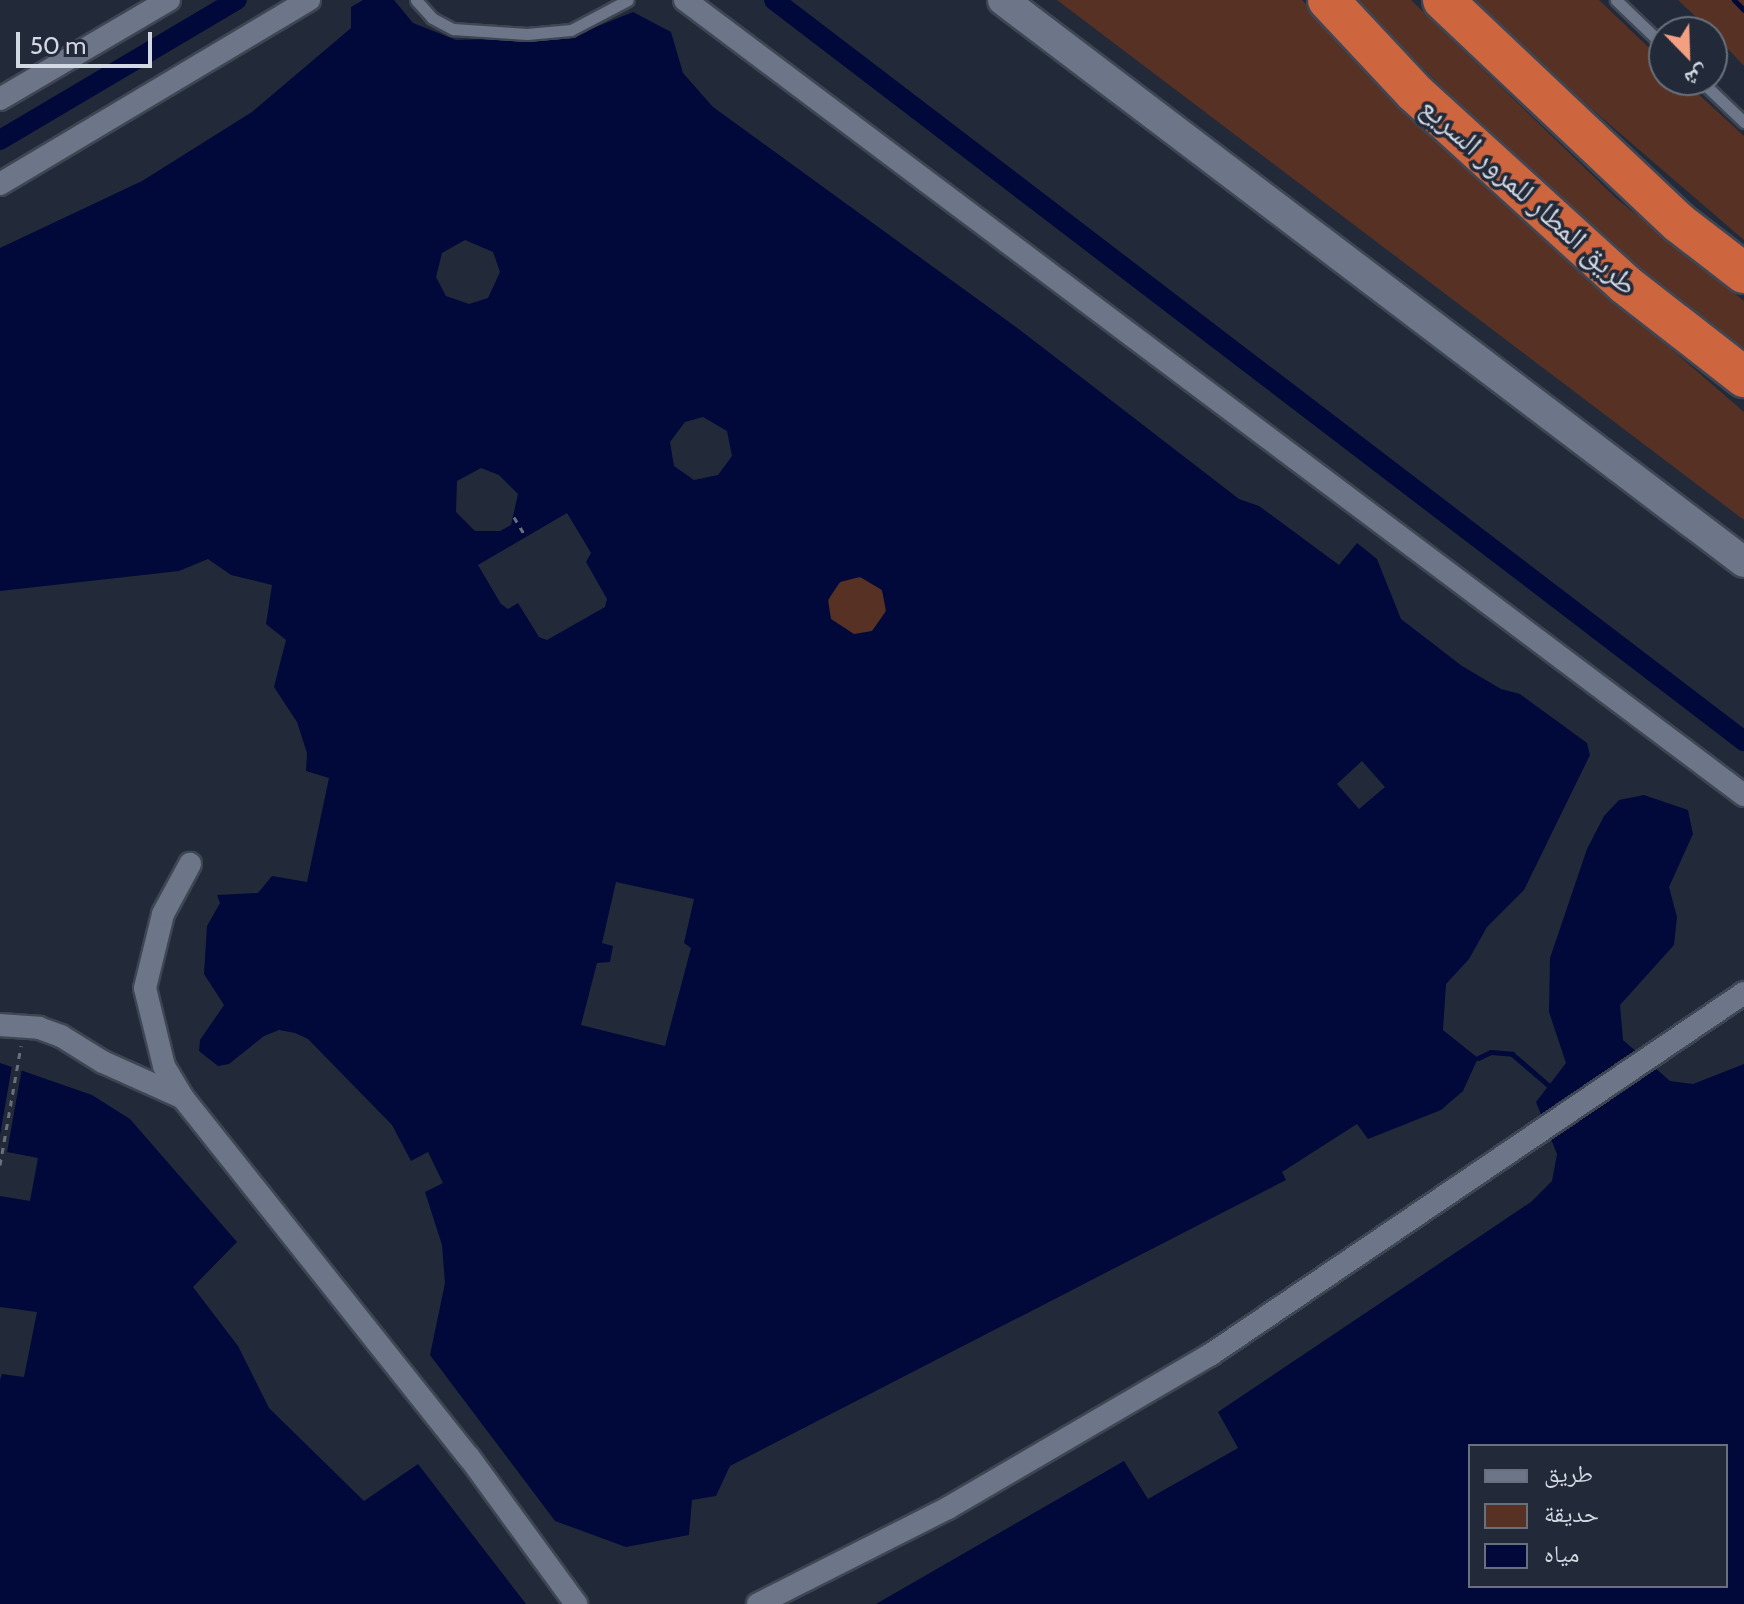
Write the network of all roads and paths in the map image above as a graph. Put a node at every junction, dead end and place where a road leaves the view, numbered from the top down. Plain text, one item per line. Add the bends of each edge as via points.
1 (169, 0) edge
2 (309, 0) edge
3 (416, 0) edge
4 (628, 0) edge
5 (685, 0) edge
6 (1003, 0) edge
7 (1328, 0) edge
8 (1443, 0) edge
9 (1616, 0) edge
10 (1648, 31) edge
11 (1717, 96) edge
12 (0, 99) edge
13 (1744, 122) edge
14 (0, 184) edge
15 (1744, 273) edge
16 (1744, 377) edge
17 (514, 517) dead end
18 (526, 537) dead end
19 (1744, 562) edge
20 (1744, 795) edge
21 (190, 864) dead end
22 (1744, 993) edge
23 (7, 1025) edge
24 (183, 1098) junction
25 (0, 1165) edge
26 (576, 1604) edge
27 (758, 1604) edge

1 - 12 street
2 - 14 street
3 - 4 lane via 432,18 453,29 527,34 571,30
5 - 20 street
6 - 19 street
7 - 16 highway, طريق المطار للمرور السريع via 1415,93 1614,275
8 - 15 highway via 1679,223
9 - 10 lane
11 - 13 lane
17 - 18 path
21 - 24 street via 163,914 145,988 164,1066
22 - 27 street via 1210,1355 948,1508
23 - 24 street via 61,1036 103,1062
23 - 25 path
24 - 26 street via 469,1457

